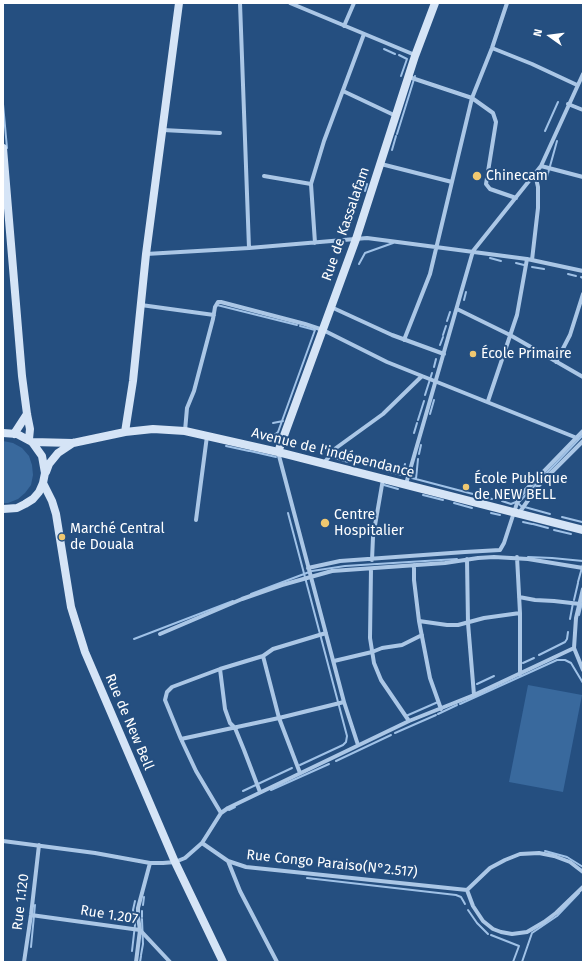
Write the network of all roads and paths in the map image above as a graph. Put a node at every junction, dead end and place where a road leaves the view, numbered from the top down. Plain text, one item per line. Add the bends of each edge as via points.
1 (178, 3) edge
2 (240, 3) edge
3 (290, 3) edge
4 (354, 3) edge
5 (435, 3) edge
6 (507, 3) edge
7 (344, 26) junction
8 (364, 34) junction
9 (492, 48) junction
10 (415, 56) junction
11 (583, 74) edge
12 (409, 77) junction
13 (577, 86) junction
14 (343, 91) junction
15 (472, 98) junction
16 (568, 104) junction
17 (583, 110) edge
18 (396, 117) junction
19 (162, 130) junction
20 (220, 133) dead end
21 (3, 148) edge
22 (381, 164) junction
23 (540, 166) junction
24 (4, 171) edge
25 (535, 174) junction
26 (264, 176) dead end
27 (583, 177) edge
28 (452, 182) junction
29 (311, 184) junction
30 (516, 198) junction
31 (356, 239) junction
32 (315, 243) junction
33 (436, 246) junction
34 (249, 248) junction
35 (473, 251) junction
36 (146, 254) junction
37 (530, 259) junction
38 (583, 271) edge
39 (583, 294) edge
40 (141, 305) junction
41 (331, 307) junction
42 (456, 309) junction
43 (214, 315) junction
44 (322, 330) junction
45 (510, 335) junction
46 (404, 340) junction
47 (444, 354) junction
48 (556, 362) junction
49 (422, 376) junction
50 (583, 377) edge
51 (436, 381) junction
52 (488, 402) junction
53 (27, 414) junction
54 (185, 431) junction
55 (583, 431) edge
56 (125, 432) junction
57 (3, 433) edge
58 (14, 434) junction
59 (207, 436) junction
60 (577, 438) junction
61 (31, 441) junction
62 (583, 441) edge
63 (74, 443) junction
64 (278, 452) junction
65 (324, 463) junction
66 (45, 473) junction
67 (383, 478) junction
68 (43, 483) junction
69 (406, 484) junction
70 (4, 510) edge
71 (516, 512) junction
72 (196, 520) dead end
73 (583, 530) edge
74 (517, 557) junction
75 (372, 560) junction
76 (467, 560) junction
77 (414, 564) junction
78 (308, 568) junction
79 (371, 568) junction
80 (583, 568) edge
81 (311, 577) junction
82 (583, 589) edge
83 (519, 596) junction
84 (580, 604) junction
85 (520, 613) junction
86 (419, 621) junction
87 (468, 623) junction
88 (326, 633) junction
89 (160, 634) dead end
90 (422, 635) junction
91 (574, 648) junction
92 (372, 652) junction
93 (263, 656) junction
94 (334, 661) junction
95 (220, 669) junction
96 (583, 670) edge
97 (520, 674) junction
98 (474, 695) junction
99 (344, 702) junction
100 (440, 710) junction
101 (279, 718) junction
102 (408, 721) junction
103 (235, 728) junction
104 (181, 739) junction
105 (358, 745) junction
106 (300, 773) junction
107 (260, 792) junction
108 (221, 813) junction
109 (3, 841) edge
110 (202, 843) junction
111 (39, 845) junction
112 (228, 861) junction
113 (175, 862) junction
114 (150, 863) junction
115 (583, 872) edge
116 (583, 886) edge
117 (467, 890) junction
118 (31, 915) junction
119 (140, 930) junction
120 (24, 962) edge
121 (136, 962) edge
122 (170, 962) edge
123 (223, 962) edge
124 (276, 962) edge

1 - 19 main road
2 - 34 street
3 - 7 street
4 - 7 street
5 - 10 main road, Rue de Kassalafam
6 - 9 street
7 - 8 street
8 - 10 street
8 - 14 street
9 - 13 street
9 - 15 street
10 - 12 main road, Rue de Kassalafam
11 - 13 street
12 - 15 street
12 - 18 main road, Rue de Kassalafam
13 - 16 street
14 - 18 street
14 - 29 street
15 - 28 street
15 - 30 street via 496,117 486,178 487,187
16 - 17 street
16 - 23 street
18 - 22 main road, Rue de Kassalafam
19 - 20 street
19 - 36 main road
21 - 24 main road
22 - 28 street
22 - 31 main road, Rue de Kassalafam
23 - 25 street
23 - 27 street
24 - 53 main road
25 - 30 street
25 - 37 street via 538,208
26 - 29 street
28 - 33 street
29 - 32 street
30 - 35 street
31 - 32 street
31 - 33 street
31 - 41 main road, Rue de Kassalafam
32 - 34 street
33 - 35 street
33 - 46 street via 430,274
34 - 36 street
35 - 37 street
35 - 42 street
36 - 40 main road
37 - 38 street
37 - 45 street
39 - 48 street via 570,335
40 - 43 street
40 - 56 main road
41 - 44 main road, Rue de Kassalafam
41 - 46 street
42 - 45 street
42 - 47 street
43 - 44 street via 217,304 222,302
43 - 54 street via 187,408
44 - 49 street
44 - 64 main road, Rue de Kassalafam
45 - 48 street
45 - 52 street
46 - 47 street
47 - 51 street
48 - 50 street
49 - 51 street
49 - 65 street via 383,414 336,448
51 - 52 street
51 - 69 street
52 - 60 street
53 - 58 main road
53 - 61 main road
54 - 56 main road, Avenue de l'indépendance via 153,429
54 - 59 main road, Avenue de l'indépendance
55 - 60 street
56 - 63 main road, Avenue de l'indépendance
57 - 58 main road
58 - 61 main road
59 - 64 main road, Avenue de l'indépendance
59 - 72 street
60 - 71 street via 523,491
61 - 63 main road
61 - 66 main road via 42,456
62 - 71 street
63 - 66 main road via 58,453
64 - 65 main road, Avenue de l'indépendance
64 - 78 street
65 - 67 main road, Avenue de l'indépendance
66 - 68 main road
67 - 69 main road, Avenue de l'indépendance
67 - 75 street via 373,537
68 - 70 main road via 33,499 21,506
68 - 113 main road, Rue de New Bell via 56,514 72,607 85,652
69 - 71 main road, Avenue de l'indépendance
71 - 73 main road, Avenue de l'indépendance
71 - 75 street via 504,543 497,551
74 - 76 street
74 - 80 street
74 - 83 street
75 - 78 street via 330,562
76 - 77 street
76 - 87 street
77 - 79 street
77 - 86 street
78 - 81 street
79 - 81 street via 332,571
79 - 92 street
81 - 88 street
81 - 89 street via 242,599
82 - 84 street
83 - 84 street
83 - 85 street
84 - 91 street via 576,618
85 - 87 street
85 - 97 street
86 - 87 street via 452,625
86 - 90 street
87 - 98 street
88 - 93 street via 273,649
88 - 94 street
90 - 92 street via 402,645
90 - 100 street via 430,678
91 - 96 street
91 - 97 street
92 - 94 street
92 - 102 street via 381,680
93 - 95 street
93 - 101 street
94 - 99 street
95 - 103 street via 225,709 230,724
95 - 104 street via 172,687 167,692 165,700
97 - 98 street
98 - 100 street
99 - 101 street
99 - 105 street
100 - 102 street
101 - 103 street
101 - 106 street
102 - 105 street
103 - 104 street
103 - 107 street
104 - 108 street via 196,771
105 - 106 street
106 - 107 street
107 - 108 street
108 - 110 street
109 - 111 street
110 - 112 street, Rue Congo Paraiso(N°2.517)
110 - 113 street via 185,858
111 - 114 street
111 - 118 street, Rue 1.120
112 - 117 street, Rue Congo Paraiso(N°2.517) via 246,867
112 - 124 street via 240,891
113 - 114 street
113 - 123 main road, Rue de New Bell
114 - 119 street via 138,908
115 - 117 street via 570,862 554,856 539,853 520,854 490,868
116 - 117 street via 556,913 539,925 527,932 512,934 493,929 483,921 473,906
118 - 119 street, Rue 1.207
118 - 120 street, Rue 1.120
119 - 121 street
119 - 122 street, Rue 1.207

